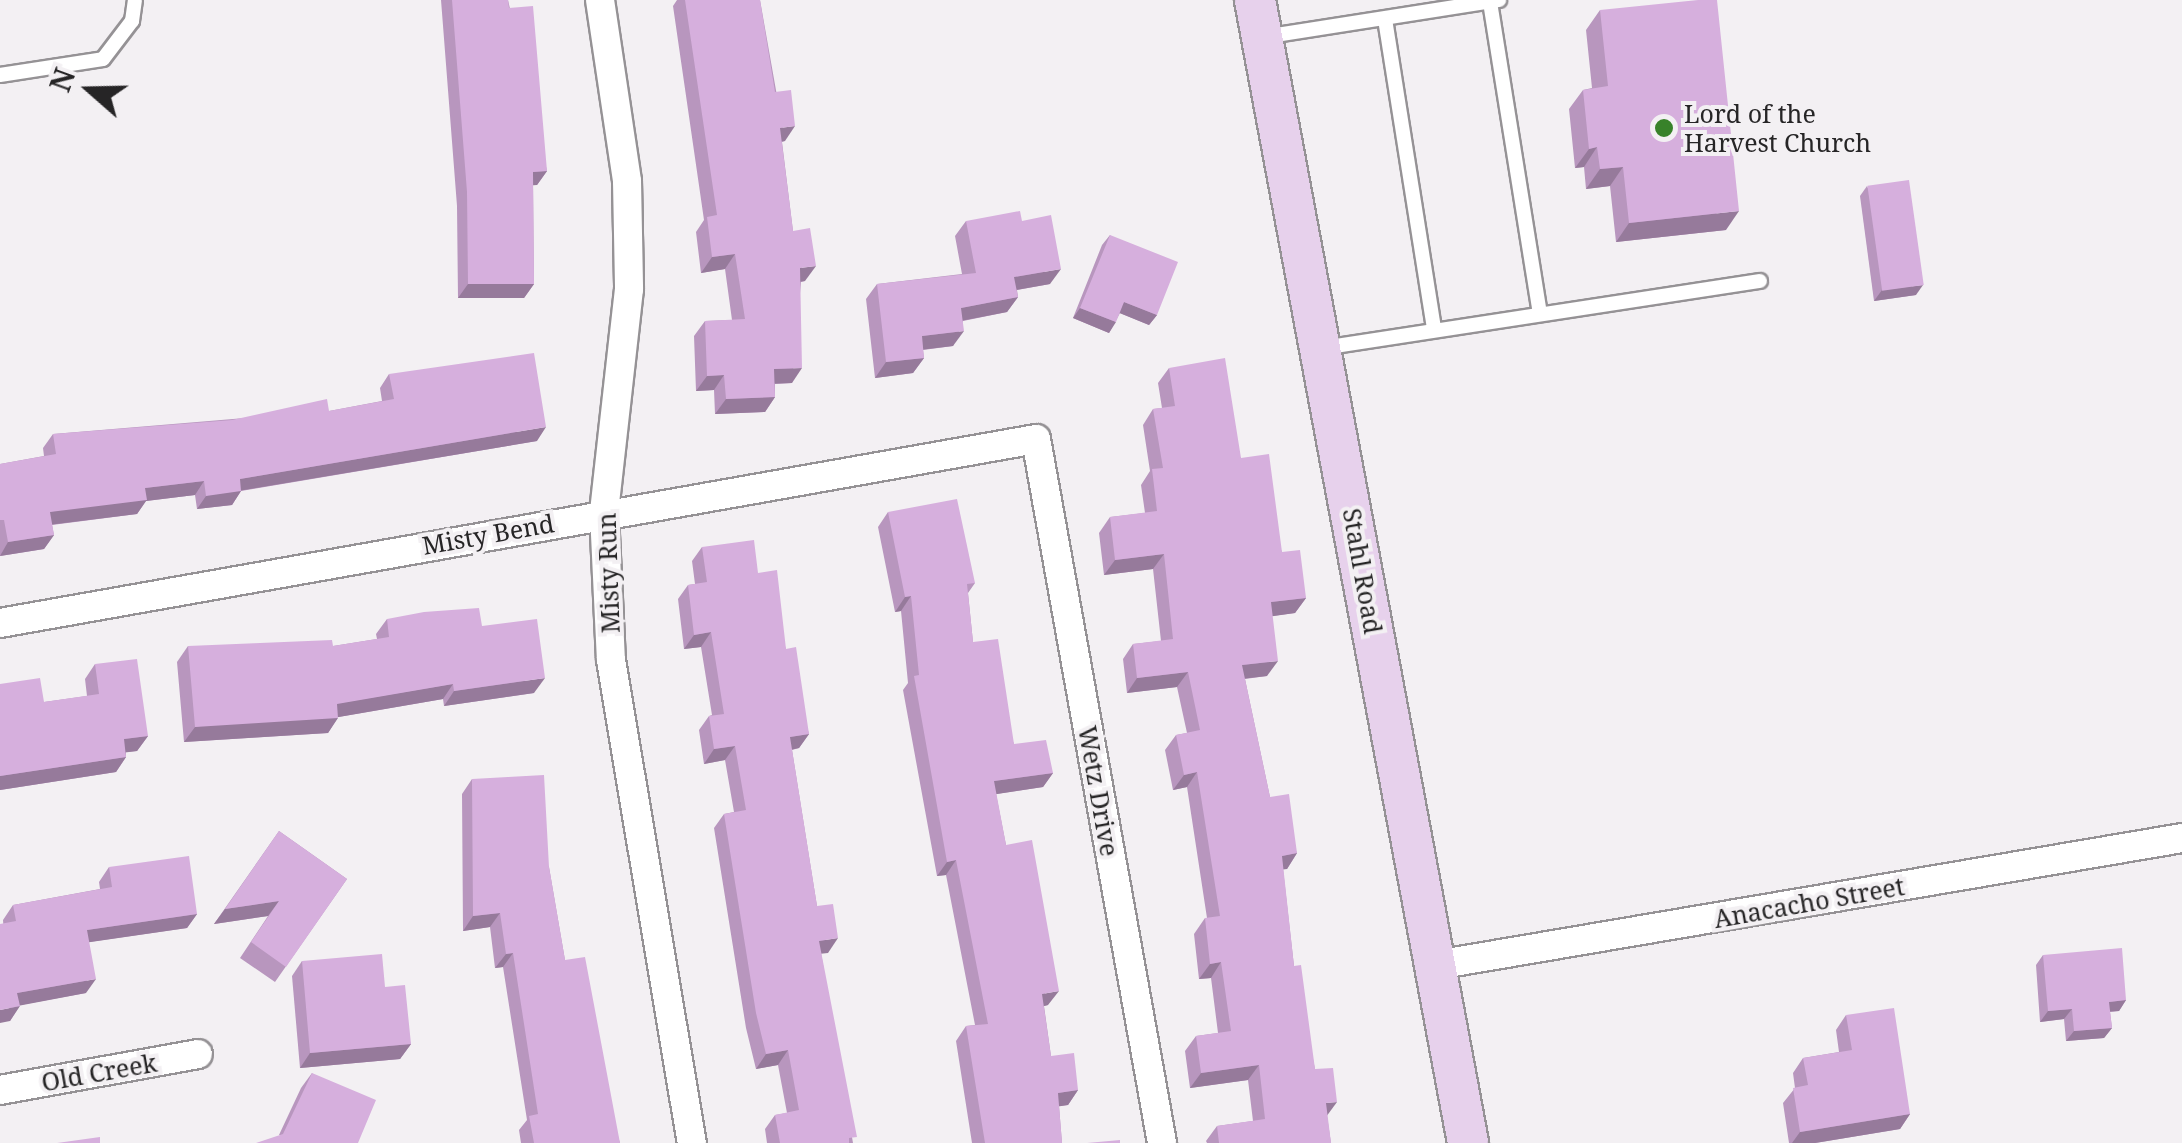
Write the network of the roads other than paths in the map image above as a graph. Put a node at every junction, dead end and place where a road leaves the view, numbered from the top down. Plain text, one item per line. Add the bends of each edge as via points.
1 (135, 0) edge
2 (600, 0) edge
3 (1495, 1) edge
4 (1259, 18) edge
5 (1385, 19) junction
6 (0, 75) edge
7 (1760, 282) dead end
8 (1540, 313) junction
9 (1434, 326) junction
10 (1322, 348) junction
11 (1036, 439) joint
12 (604, 513) junction
13 (0, 623) edge
14 (2182, 838) edge
15 (1436, 965) junction
16 (198, 1054) dead end
17 (0, 1090) edge
18 (692, 1143) edge
19 (1162, 1143) edge
20 (1468, 1143) edge

1 - 6 lane via 132,21 103,59
2 - 12 street, Misty Run via 627,181 629,289
3 - 5 lane
3 - 8 lane
4 - 5 lane
4 - 10 street, Stahl Road
5 - 9 lane
7 - 8 lane
8 - 9 lane
9 - 10 lane
10 - 15 street, Stahl Road
11 - 12 street, Misty Bend
11 - 19 street, Wetz Drive
12 - 13 street, Misty Bend
12 - 18 street, Misty Run via 624,751
14 - 15 street, Anacacho Street
15 - 20 street, Stahl Road
16 - 17 street, Old Creek

